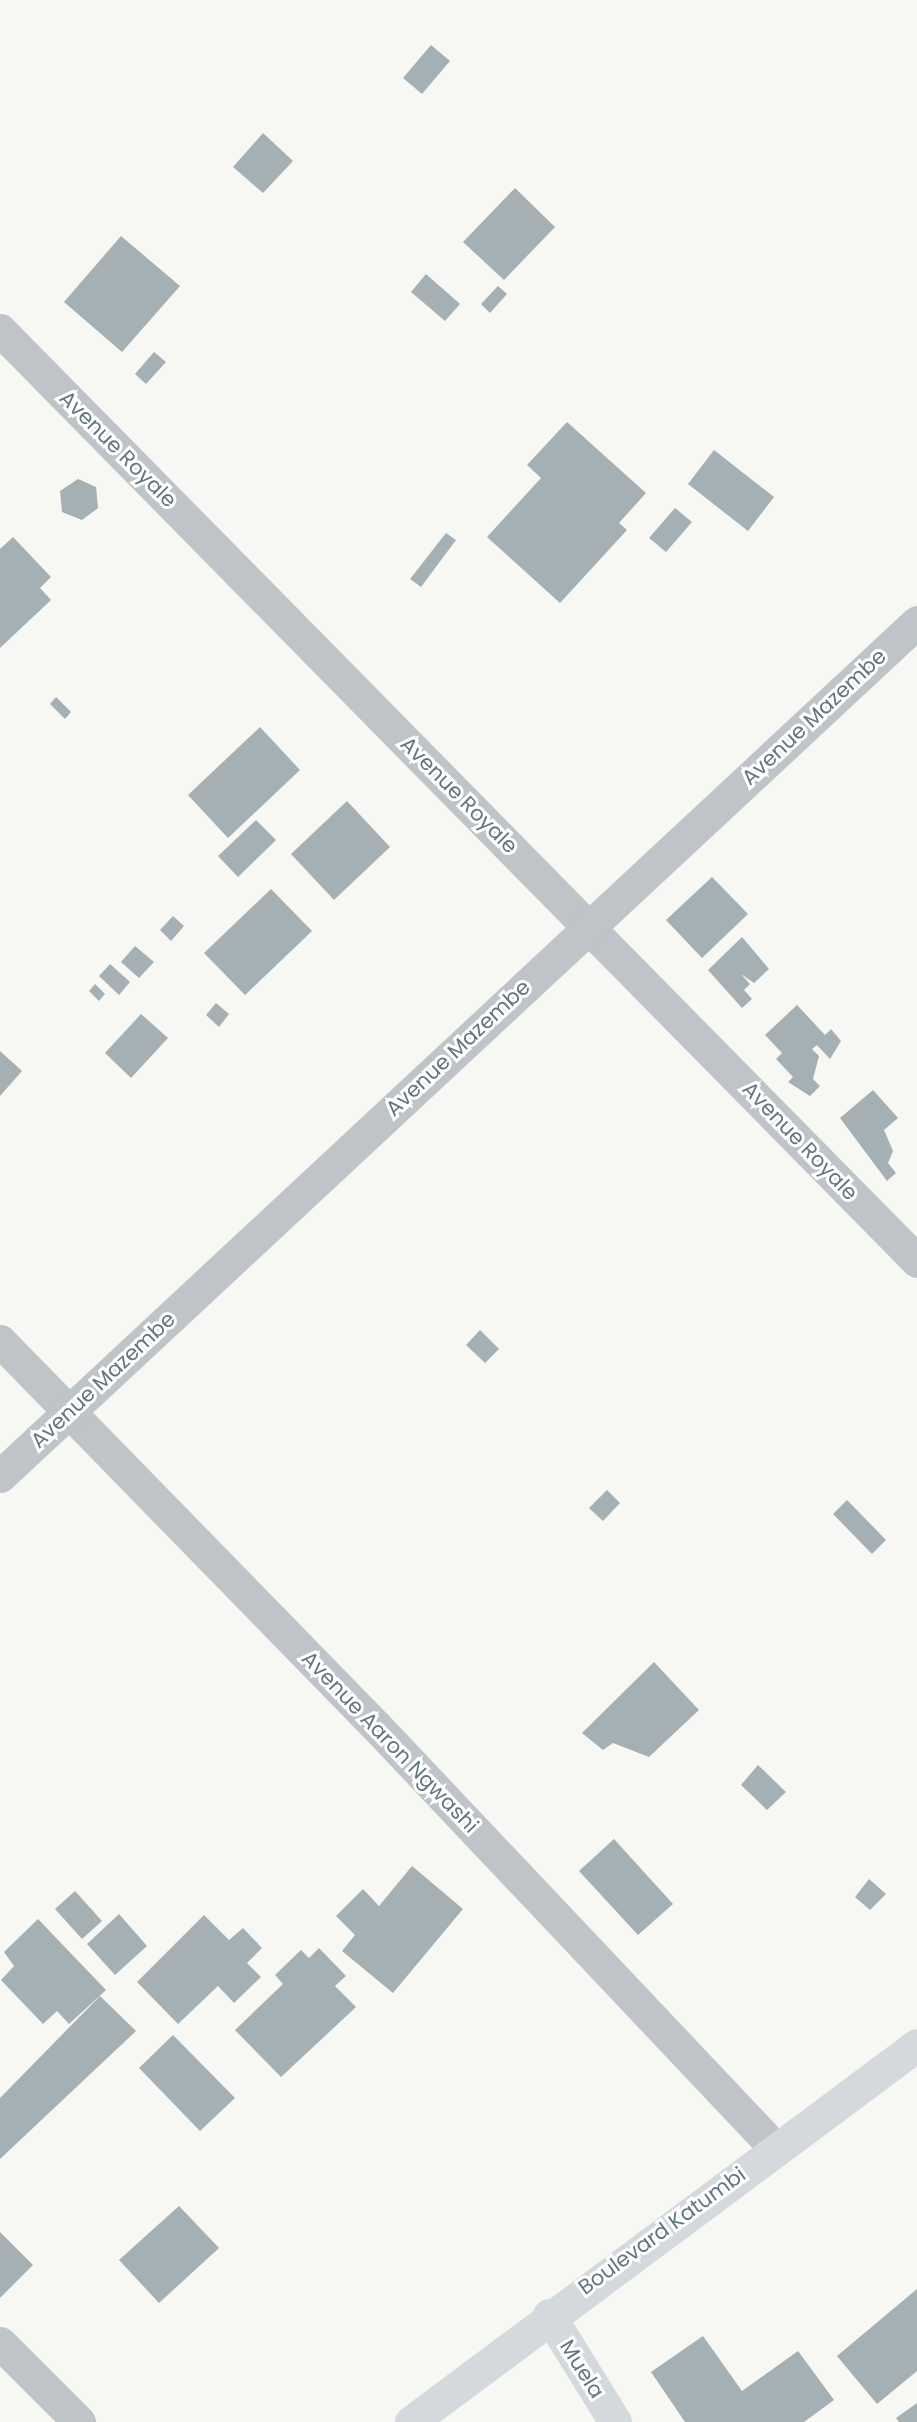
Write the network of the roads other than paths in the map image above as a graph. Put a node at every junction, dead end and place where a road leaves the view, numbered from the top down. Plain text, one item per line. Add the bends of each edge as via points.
1 (0, 330) edge
2 (917, 622) edge
3 (589, 926) junction
4 (917, 1261) edge
5 (0, 1341) edge
6 (69, 1412) junction
7 (0, 1476) edge
8 (917, 2045) edge
9 (775, 2148) junction
10 (549, 2315) junction
11 (0, 2343) edge
12 (79, 2422) edge
13 (411, 2422) edge
14 (615, 2422) edge

1 - 3 street, Avenue Royale
2 - 3 street, Avenue Mazembe
3 - 4 street, Avenue Royale
3 - 6 street, Avenue Mazembe
5 - 6 street, Avenue Aaron Ngwashi
6 - 7 street, Avenue Mazembe
6 - 9 street, Avenue Aaron Ngwashi
8 - 9 street, Boulevard Katumbi
9 - 10 street, Boulevard Katumbi
10 - 13 street, Boulevard Katumbi
10 - 14 street, Muela
11 - 12 street

